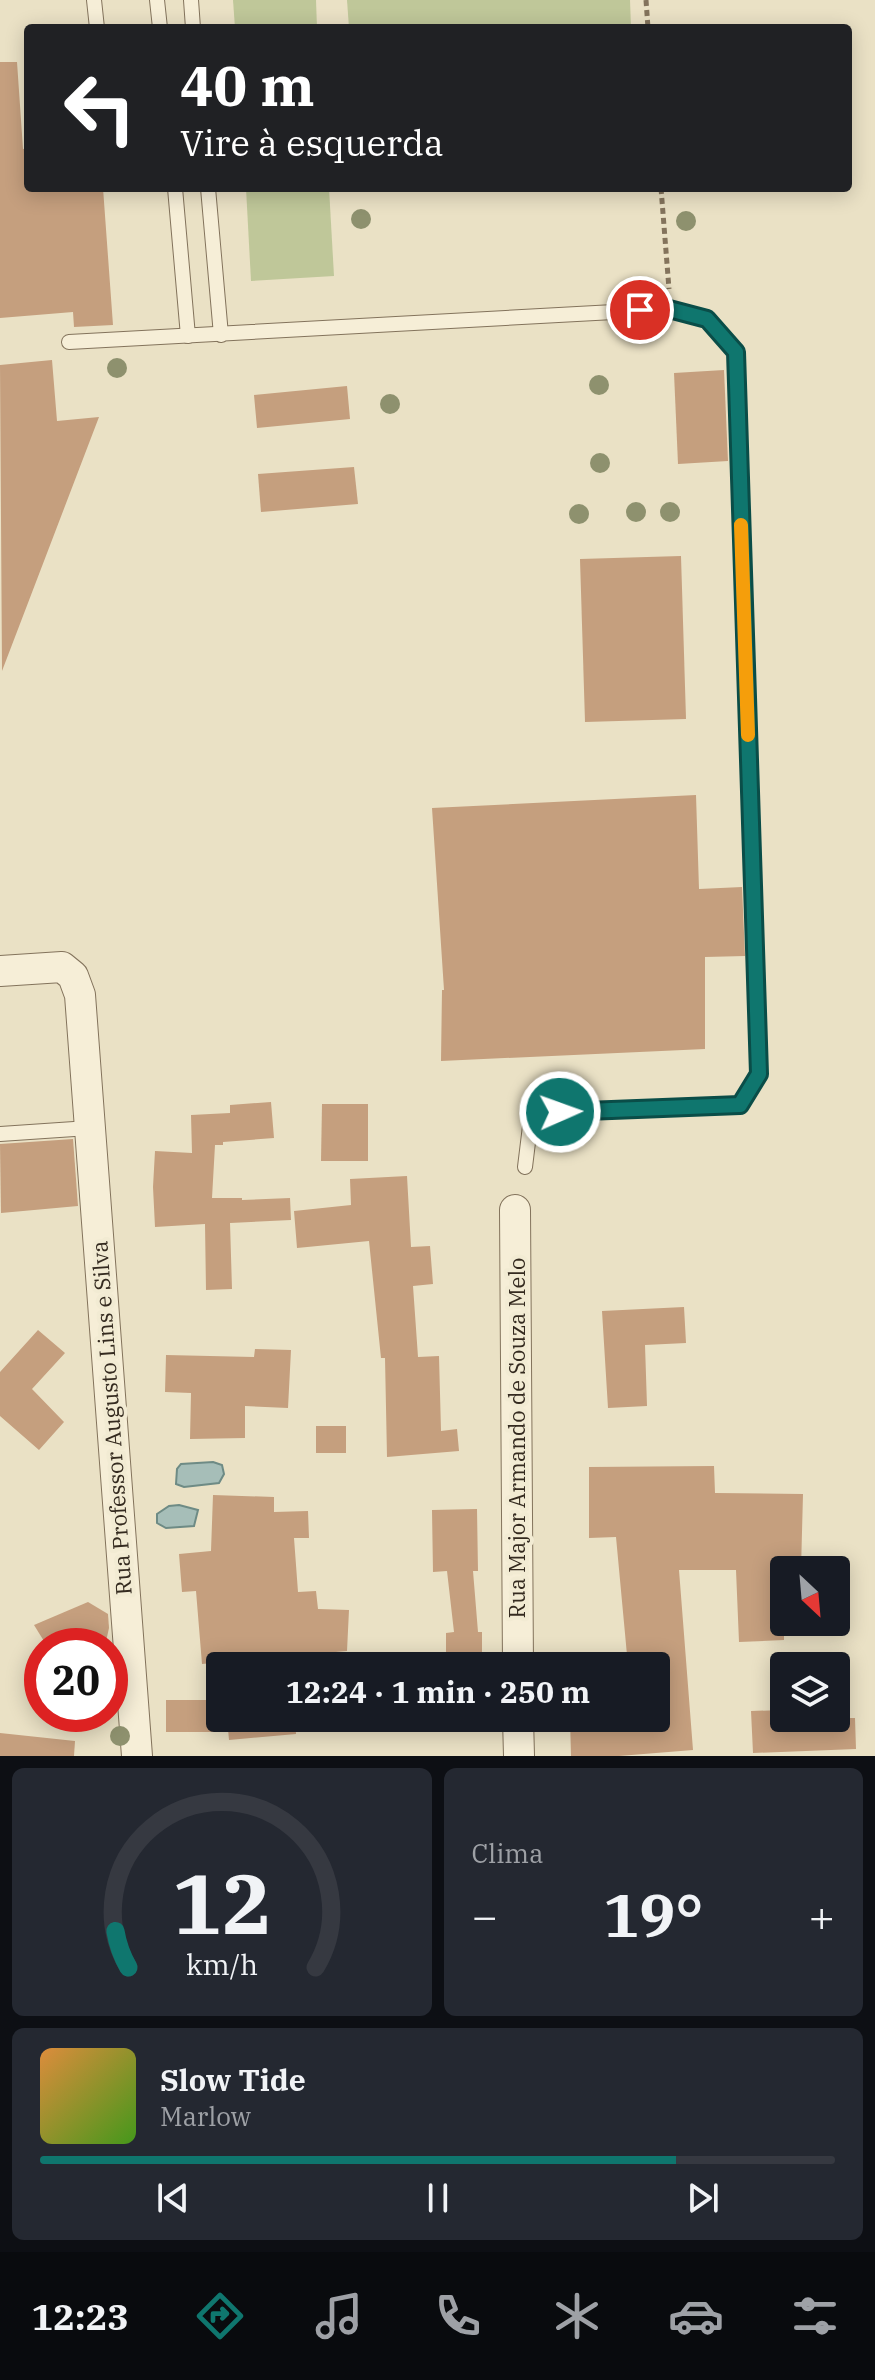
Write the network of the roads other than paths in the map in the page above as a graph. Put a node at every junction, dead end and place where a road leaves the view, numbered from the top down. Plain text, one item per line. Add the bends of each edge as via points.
1 (94, 0) edge
2 (157, 0) edge
3 (191, 0) edge
4 (97, 24) edge
5 (160, 24) edge
6 (193, 24) edge
7 (175, 192) edge
8 (208, 192) edge
9 (221, 335) junction
10 (188, 336) junction
11 (69, 342) dead end
12 (0, 971) edge
13 (89, 1128) junction
14 (0, 1134) edge
15 (525, 1167) dead end
16 (515, 1210) dead end
17 (518, 1652) edge
18 (518, 1732) edge
19 (137, 1756) edge
20 (519, 1756) edge

1 - 4 lane
2 - 5 lane
3 - 6 lane
7 - 10 lane
8 - 9 lane
9 - 10 lane
9 - 15 lane via 669,309 707,319 736,352 759,1074 740,1105 560,1112 530,1126
10 - 11 lane
12 - 13 street, Rua Professor Augusto Lins e Silva via 62,967 73,976 80,995
13 - 14 lane
13 - 19 street, Rua Professor Augusto Lins e Silva
16 - 17 street, Rua Major Armando de Souza Melo
18 - 20 street

